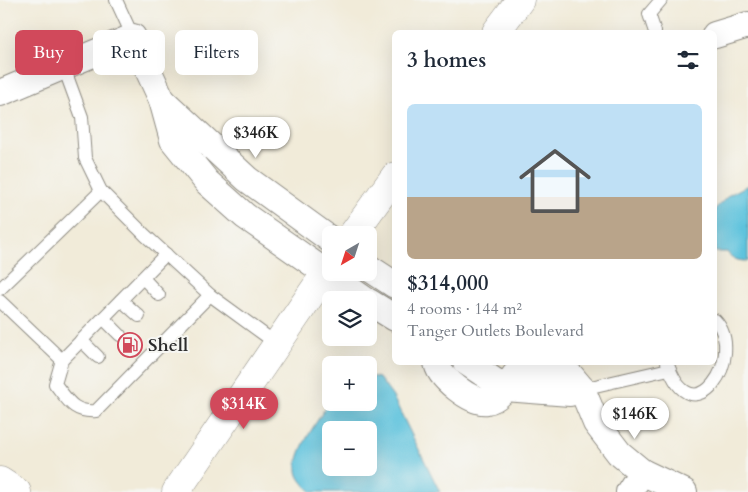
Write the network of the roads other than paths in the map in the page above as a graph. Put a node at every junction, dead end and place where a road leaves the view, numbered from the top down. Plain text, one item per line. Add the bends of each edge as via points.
1 (116, 0) edge
2 (520, 0) edge
3 (661, 0) edge
4 (748, 25) edge
5 (130, 30) edge
6 (498, 30) edge
7 (654, 30) edge
8 (717, 34) edge
9 (40, 75) edge
10 (67, 75) edge
11 (150, 75) edge
12 (0, 93) edge
13 (162, 100) junction
14 (392, 180) edge
15 (101, 191) junction
16 (359, 226) edge
17 (322, 233) edge
18 (166, 254) junction
19 (322, 264) edge
20 (378, 274) edge
21 (143, 278) junction
22 (322, 278) edge
23 (344, 281) edge
24 (392, 283) edge
25 (0, 289) edge
26 (355, 291) edge
27 (159, 295) dead end
28 (210, 295) junction
29 (121, 300) junction
30 (0, 301) edge
31 (377, 307) edge
32 (138, 316) dead end
33 (392, 316) edge
34 (103, 318) junction
35 (717, 321) edge
36 (120, 335) dead end
37 (736, 335) dead end
38 (82, 340) junction
39 (277, 344) junction
40 (98, 357) dead end
41 (62, 360) junction
42 (437, 365) edge
43 (470, 365) edge
44 (520, 365) edge
45 (529, 365) edge
46 (668, 366) edge
47 (505, 388) junction
48 (726, 388) dead end
49 (582, 389) junction
50 (0, 480) edge
51 (635, 482) edge
52 (17, 492) edge
53 (176, 492) edge
54 (684, 492) edge

1 - 5 lane
2 - 6 street
3 - 7 lane via 650,14
4 - 8 street
9 - 12 street
10 - 15 lane via 82,116 85,158
11 - 13 street
13 - 17 street via 247,179
13 - 19 street via 173,140 207,182 246,216
14 - 16 street
15 - 18 lane
15 - 25 lane
18 - 21 lane
18 - 28 lane
20 - 24 street
21 - 27 lane
21 - 29 lane
22 - 39 street
23 - 26 street
28 - 39 lane
28 - 41 lane via 161,338 96,411 83,412 70,403 55,384
29 - 32 lane
29 - 34 lane
30 - 41 lane
31 - 33 street
34 - 36 lane
34 - 38 lane
35 - 37 lane
38 - 40 lane
38 - 41 lane
39 - 53 street
42 - 47 street via 446,380 475,399 486,401 498,396
43 - 47 street
44 - 47 street
45 - 49 street via 571,376
46 - 48 lane via 682,387 696,394 712,394
46 - 49 lane
47 - 49 street via 570,393
49 - 51 street via 596,423
50 - 52 street
51 - 54 street

